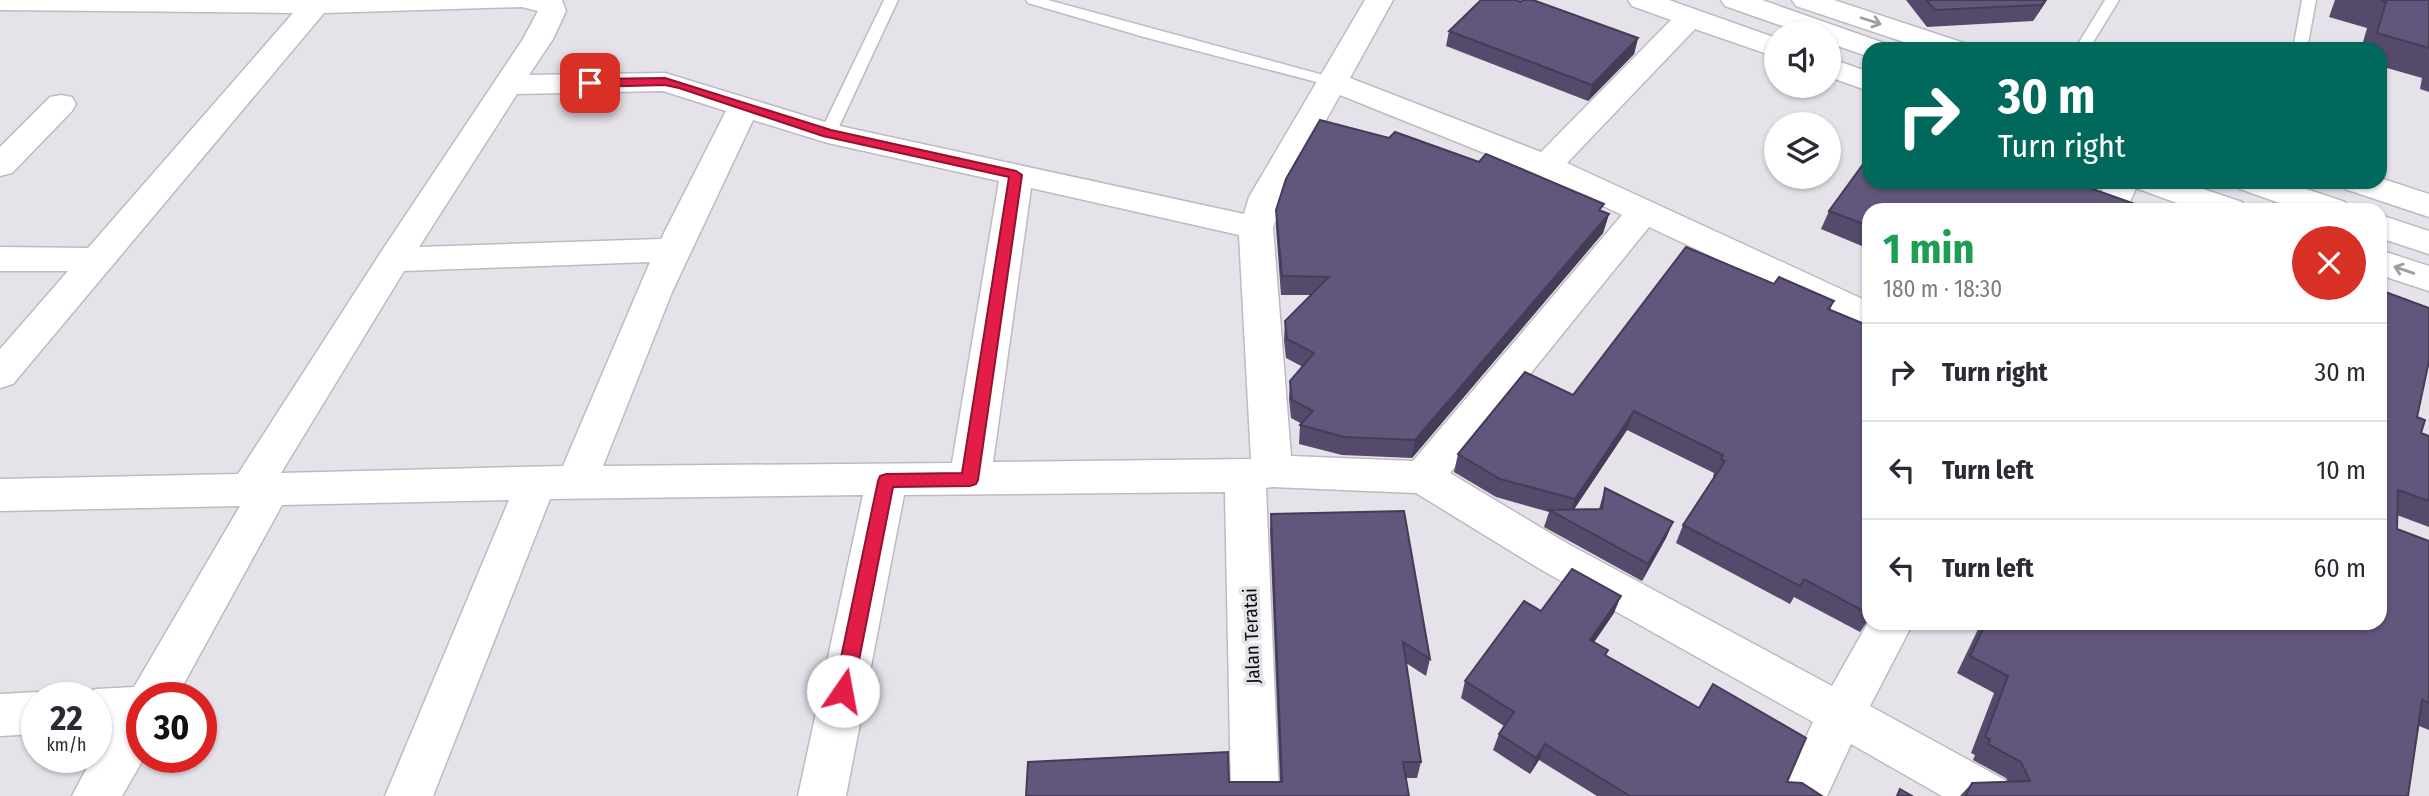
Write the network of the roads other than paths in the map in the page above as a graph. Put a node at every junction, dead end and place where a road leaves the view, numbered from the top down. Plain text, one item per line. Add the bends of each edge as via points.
1 (515, 0) edge
2 (529, 0) edge
3 (891, 0) edge
4 (1033, 0) edge
5 (1379, 0) edge
6 (1642, 0) edge
7 (1735, 0) edge
8 (1806, 0) edge
9 (2112, 0) edge
10 (2309, 0) edge
11 (0, 2) edge
12 (308, 3) edge
13 (1690, 17) junction
14 (1933, 42) edge
15 (2086, 42) edge
16 (2301, 42) edge
17 (1764, 44) edge
18 (1862, 45) edge
19 (1841, 72) edge
20 (1862, 79) edge
21 (1332, 82) junction
22 (508, 85) junction
23 (61, 104) dead end
24 (744, 107) junction
25 (828, 133) junction
26 (0, 166) edge
27 (1546, 166) junction
28 (1016, 175) junction
29 (2168, 189) edge
30 (2278, 189) edge
31 (2378, 189) edge
32 (2210, 203) edge
33 (2315, 203) edge
34 (2429, 206) edge
35 (1643, 212) junction
36 (1256, 228) junction
37 (2387, 228) edge
38 (2429, 243) edge
39 (674, 250) junction
40 (0, 259) edge
41 (99, 260) junction
42 (393, 260) junction
43 (2387, 264) edge
44 (2429, 279) edge
45 (1862, 314) edge
46 (0, 374) edge
47 (1259, 474) junction
48 (1423, 477) junction
49 (970, 480) junction
50 (886, 481) junction
51 (556, 483) junction
52 (261, 488) junction
53 (0, 495) edge
54 (1887, 630) edge
55 (160, 682) edge
56 (21, 714) edge
57 (1841, 714) junction
58 (0, 715) edge
59 (126, 744) edge
60 (96, 796) edge
61 (409, 796) edge
62 (822, 796) edge
63 (1255, 796) edge
64 (1802, 796) edge
65 (1988, 796) edge

1 - 12 street
2 - 22 street via 550,3 552,11
3 - 25 lane
4 - 21 lane
5 - 21 street
6 - 13 street
7 - 18 street
8 -> 14 street
9 - 15 lane
10 - 16 lane
11 - 12 street
12 - 41 street
13 - 17 street
13 - 27 street
19 - 20 street
21 - 27 street
21 - 36 street via 1266,197
22 - 24 street via 665,82
22 - 42 street
23 - 26 street
24 - 25 street
24 - 39 street
25 - 28 street
27 - 35 street
28 - 36 street
28 - 49 street
29 - 32 street
30 - 33 street
31 - 34 street
35 - 45 street
35 - 48 street
36 - 47 street, Jalan Teratai
37 - 38 street
39 - 42 street
39 - 51 street via 617,378
40 - 41 street
41 - 46 street
42 - 52 street
44 -> 43 street
47 - 48 street
47 - 49 street
47 - 63 street, Jalan Teratai
48 - 57 street via 1555,557
49 - 50 street
50 - 51 street
50 - 62 street
51 - 52 street
51 - 61 street
52 - 53 street
52 - 55 street
54 - 57 street
56 - 58 street
57 - 64 street
57 - 65 street
59 - 60 street

